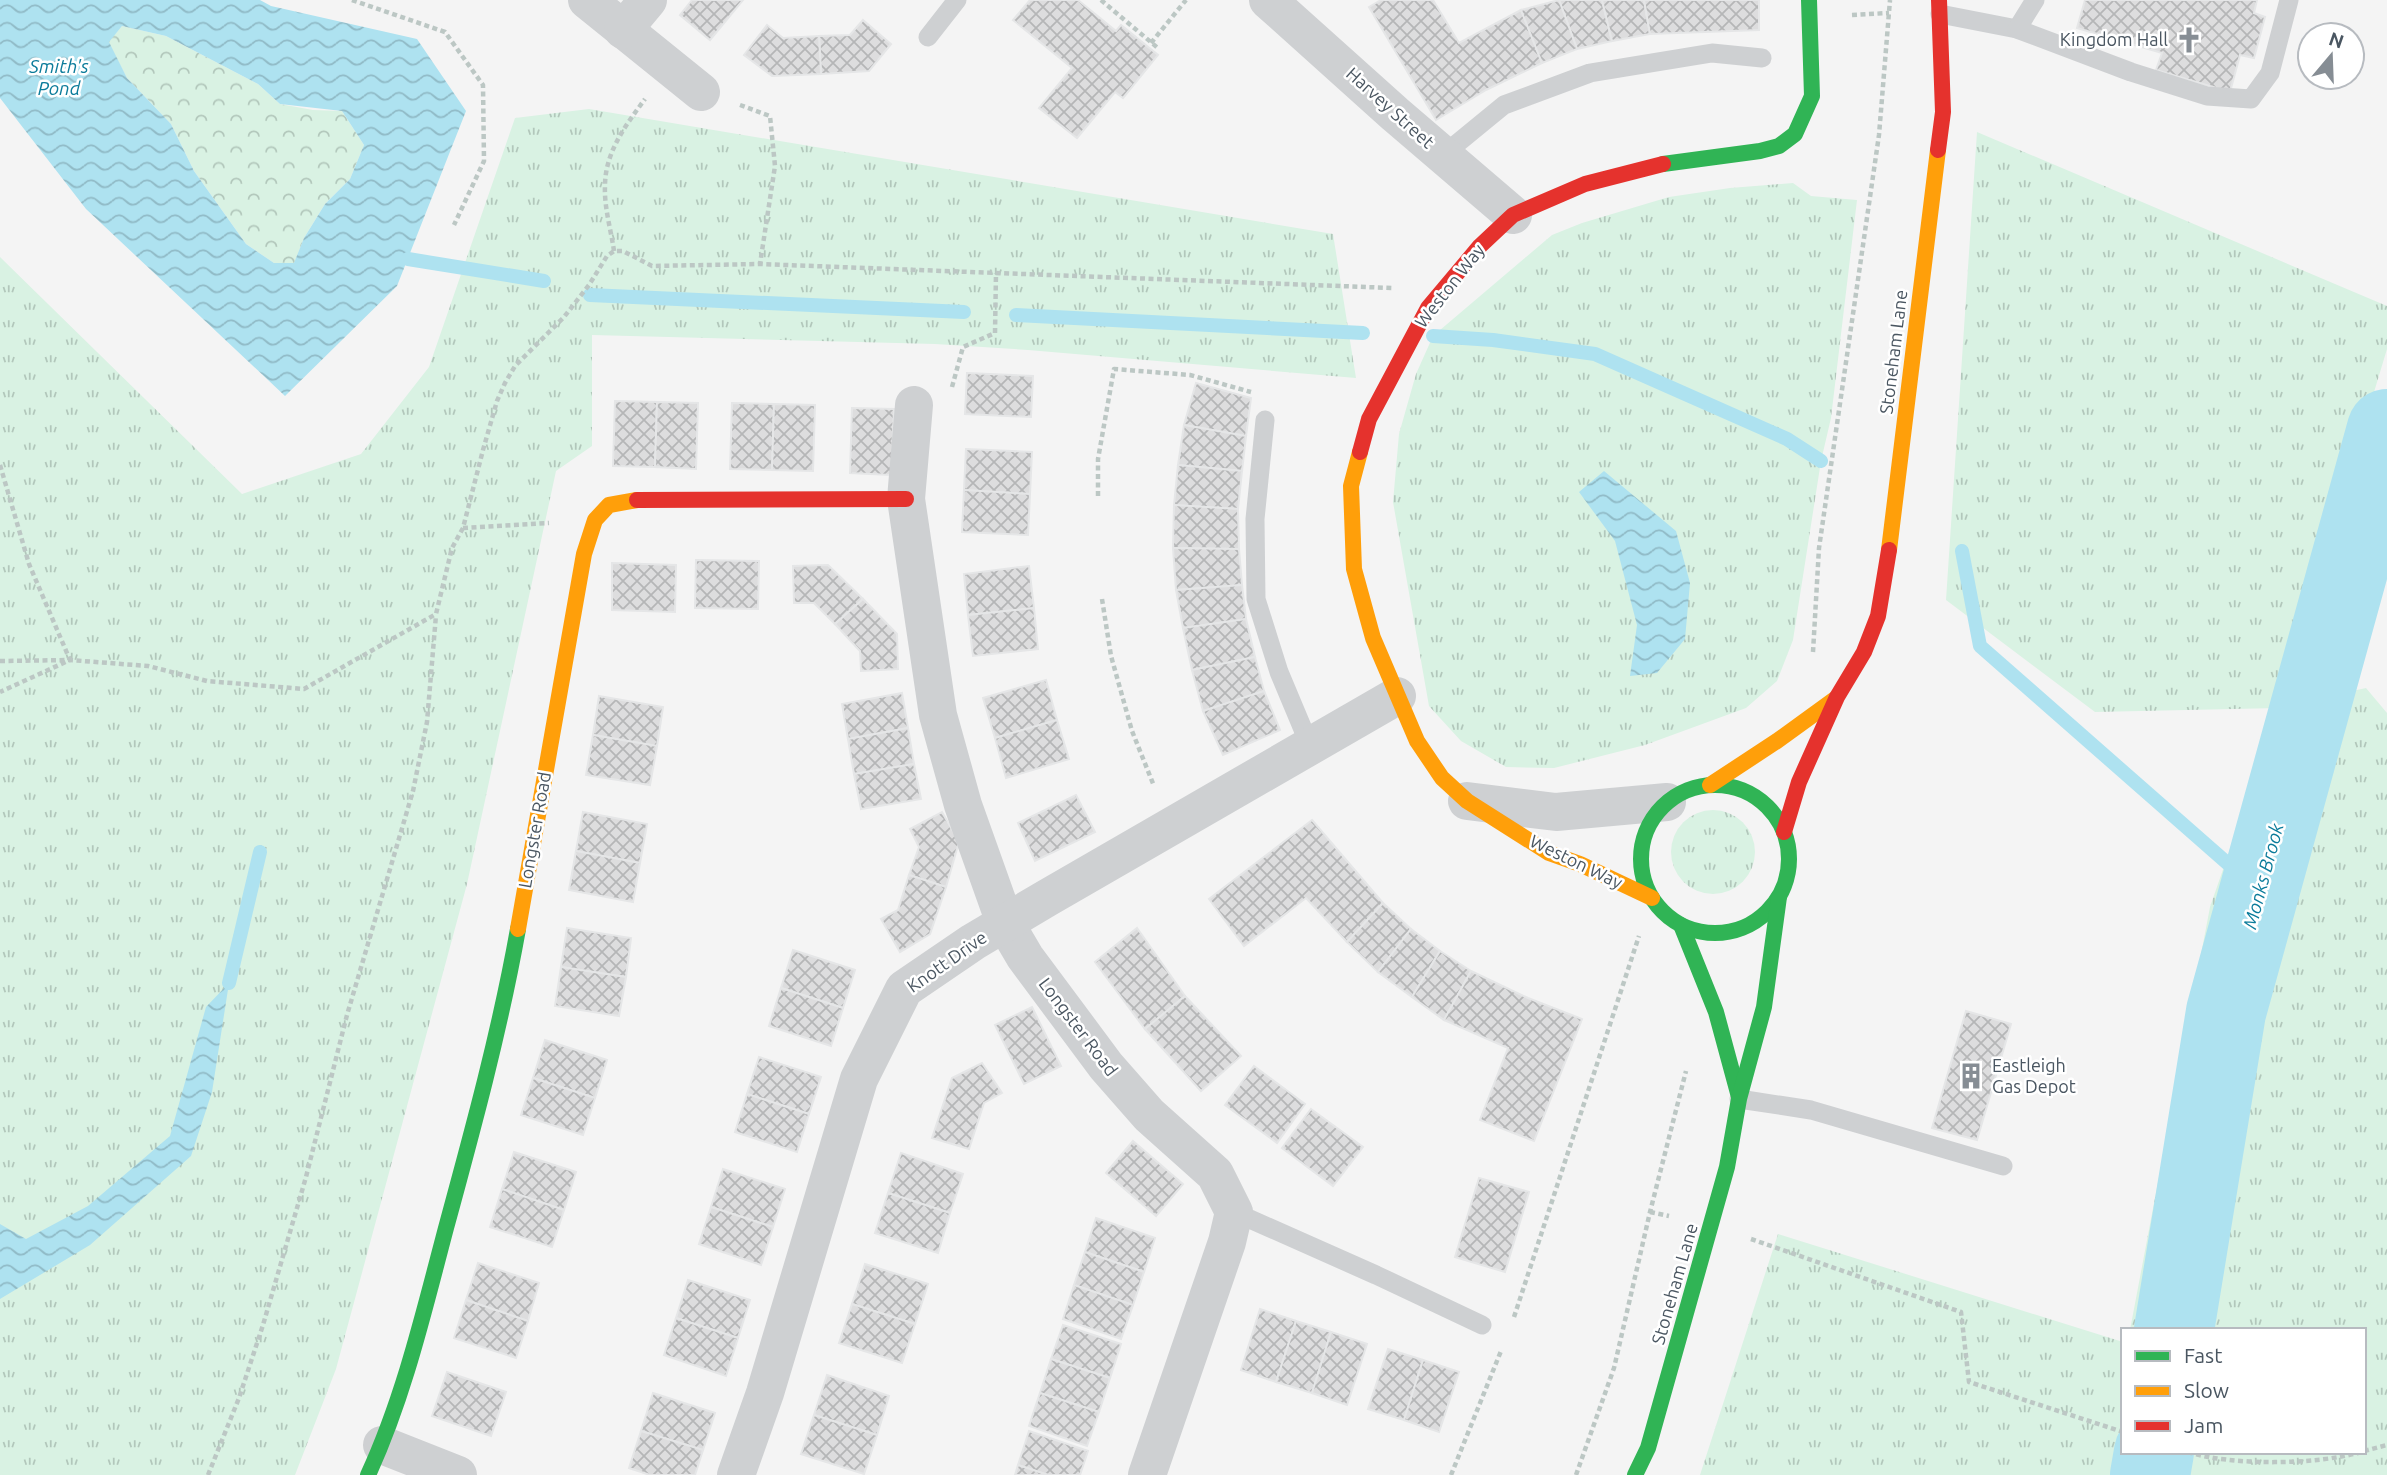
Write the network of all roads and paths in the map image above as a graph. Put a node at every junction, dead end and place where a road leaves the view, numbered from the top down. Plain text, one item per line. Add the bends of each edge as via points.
1 (352, 0) edge
2 (587, 0) edge
3 (648, 0) edge
4 (957, 0) edge
5 (1101, 0) edge
6 (1186, 0) edge
7 (1268, 0) edge
8 (1809, 0) edge
9 (2035, 0) edge
10 (2289, 0) edge
11 (1939, 7) edge
12 (2017, 29) junction
13 (623, 30) junction
14 (928, 37) dead end
15 (1151, 43) junction
16 (1159, 49) dead end
17 (1762, 58) dead end
18 (669, 66) junction
19 (701, 92) joint
20 (1443, 155) junction
21 (1513, 215) junction
22 (454, 225) dead end
23 (614, 251) junction
24 (760, 264) junction
25 (996, 273) junction
26 (1428, 308) junction
27 (914, 405) joint
28 (1265, 420) joint
29 (0, 465) edge
30 (1097, 496) dead end
31 (906, 499) junction
32 (505, 526) dead end
33 (463, 528) junction
34 (1102, 599) dead end
35 (436, 614) junction
36 (70, 660) junction
37 (0, 661) edge
38 (0, 692) edge
39 (1397, 696) junction
40 (1837, 697) junction
41 (1310, 746) junction
42 (1710, 785) junction
43 (1467, 801) junction
44 (1667, 802) junction
45 (1174, 824) junction
46 (1784, 832) junction
47 (1779, 897) junction
48 (1652, 898) junction
49 (1004, 923) junction
50 (1681, 925) junction
51 (1641, 929) dead end
52 (1739, 1099) junction
53 (2003, 1166) dead end
54 (1234, 1212) junction
55 (1771, 1246) dead end
56 (1482, 1325) dead end
57 (1511, 1325) dead end
58 (1501, 1350) dead end
59 (2121, 1432) edge
60 (2387, 1445) edge
61 (2366, 1451) edge
62 (2198, 1454) edge
63 (2356, 1454) edge
64 (375, 1460) edge
65 (208, 1475) edge
66 (458, 1475) edge
67 (736, 1475) edge
68 (1147, 1475) edge
69 (1451, 1475) edge
70 (1635, 1475) edge

1 - 22 path via 445,32 482,85 484,162
2 - 13 street
3 - 13 street
4 - 14 lane
5 - 15 path
6 - 15 path
7 - 20 street, Harvey Street
8 - 21 street, Weston Way via 1812,96 1795,134 1779,146 1669,163 1585,184
9 - 12 lane
10 - 12 lane via 2270,74 2251,99 2207,96
11 - 12 lane
11 - 40 street, Stoneham Lane via 1943,113 1885,582 1864,652
13 - 18 street
15 - 16 path
17 - 20 lane via 1712,53 1590,73 1504,104
18 - 19 street
18 - 23 path via 622,132 609,162 605,187
19 - 24 path via 769,116 775,166
20 - 21 street, Harvey Street
21 - 26 street, Weston Way
23 - 24 path via 652,266
23 - 33 path via 505,383
24 - 25 path
25 - 26 path via 1391,288
25 - 27 path via 995,333 963,347 950,393
26 - 39 street, Weston Way via 1369,419 1351,486 1354,569 1373,638
27 - 31 street, Longster Road
28 - 30 path via 1264,396 1191,375 1114,369 1098,459
28 - 41 lane via 1255,519 1256,599 1279,672
29 - 36 path via 29,564
31 - 49 street, Longster Road via 938,715
31 - 64 street, Longster Road via 640,499 609,505 595,520 584,554 513,958 487,1076 422,1319
32 - 33 path
33 - 35 path via 452,548
34 - 45 path via 1111,656 1132,731
35 - 36 path via 304,689 207,681 148,666
35 - 65 path via 427,722 413,791 346,1015 263,1325
36 - 37 path
36 - 38 path
39 - 41 street, Knott Drive
39 - 43 street, Weston Way via 1417,741 1442,778
40 - 42 street, Stoneham Lane
40 - 46 street, Stoneham Lane via 1799,782
41 - 45 street, Knott Drive
42 - 44 street via 1687,790
42 - 46 street via 1728,786 1762,801
43 - 44 street, Weston Way via 1556,812
43 - 48 street, Weston Way via 1549,853
44 - 48 street via 1653,818 1640,858
45 - 49 street, Knott Drive
46 - 47 street via 1789,865
47 - 50 street via 1768,912 1736,931 1699,932
47 - 52 street, Stoneham Lane via 1764,1007
48 - 50 street via 1664,914
49 - 54 street, Longster Road via 1106,1066 1149,1115 1215,1174
49 - 67 street, Knott Drive via 904,989 865,1066
50 - 52 street, Stoneham Lane via 1716,1012
51 - 57 path
52 - 53 lane via 1811,1110
52 - 70 street, Stoneham Lane via 1712,1226 1648,1448
54 - 56 lane
54 - 68 street
55 - 59 path via 1961,1312 1969,1382
58 - 69 path
60 - 61 path
62 - 63 path via 2246,1461
64 - 66 street, Longster Road

